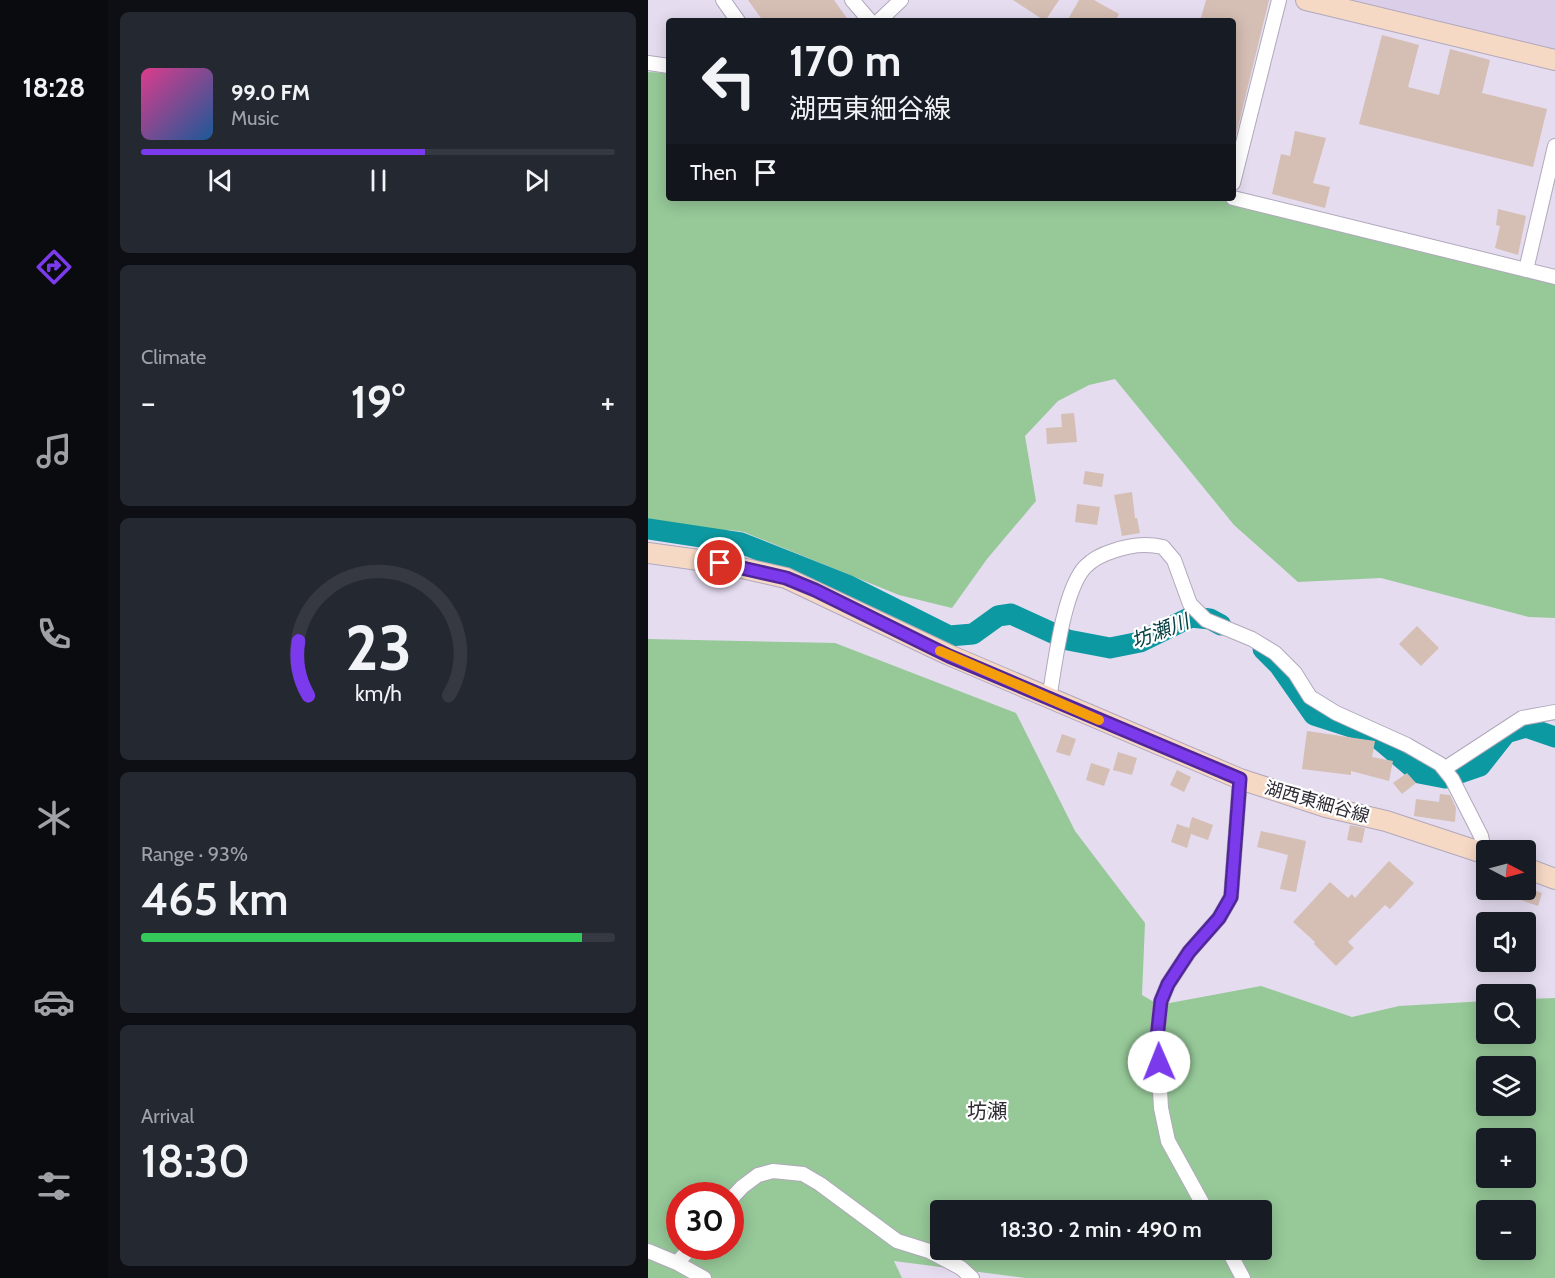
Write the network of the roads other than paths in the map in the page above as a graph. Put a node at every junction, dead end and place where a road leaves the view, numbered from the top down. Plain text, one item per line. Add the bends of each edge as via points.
1 (723, 0) edge
2 (852, 0) edge
3 (901, 0) edge
4 (1279, 0) edge
5 (1306, 0) edge
6 (736, 18) edge
7 (867, 18) edge
8 (882, 18) edge
9 (1555, 60) edge
10 (648, 63) edge
11 (666, 66) edge
12 (1555, 146) edge
13 (1236, 171) edge
14 (1236, 199) edge
15 (1526, 270) junction
16 (1555, 277) edge
17 (648, 553) edge
18 (1049, 699) junction
19 (1555, 712) edge
20 (1444, 769) junction
21 (1240, 779) junction
22 (1482, 840) edge
23 (1476, 851) edge
24 (1536, 872) edge
25 (1555, 879) edge
26 (744, 1186) edge
27 (1200, 1200) edge
28 (648, 1251) edge
29 (680, 1260) edge
30 (1233, 1260) edge
31 (677, 1263) junction
32 (704, 1278) edge
33 (972, 1278) edge
34 (1243, 1278) edge

1 - 6 street
2 - 7 street
3 - 8 street
4 - 13 street
5 - 9 main road
10 - 11 street
12 - 15 street
14 - 15 street
15 - 16 street
17 - 18 main road, 湖西東細谷線 via 786,578
18 - 20 street via 1062,628 1080,574 1107,553 1123,547 1155,545 1170,554 1190,604 1206,620 1275,653 1295,673 1310,697 1327,708 1407,745
18 - 21 main road, 湖西東細谷線
19 - 20 street via 1522,718
20 - 22 street
21 - 23 main road, 湖西東細谷線
21 - 27 street via 1231,897 1168,984 1161,1001 1157,1038 1161,1108 1168,1141
24 - 25 main road
26 - 33 street via 758,1175 773,1171 803,1174 897,1241 928,1251 962,1268
28 - 31 street
29 - 31 street
30 - 34 street
31 - 32 street

